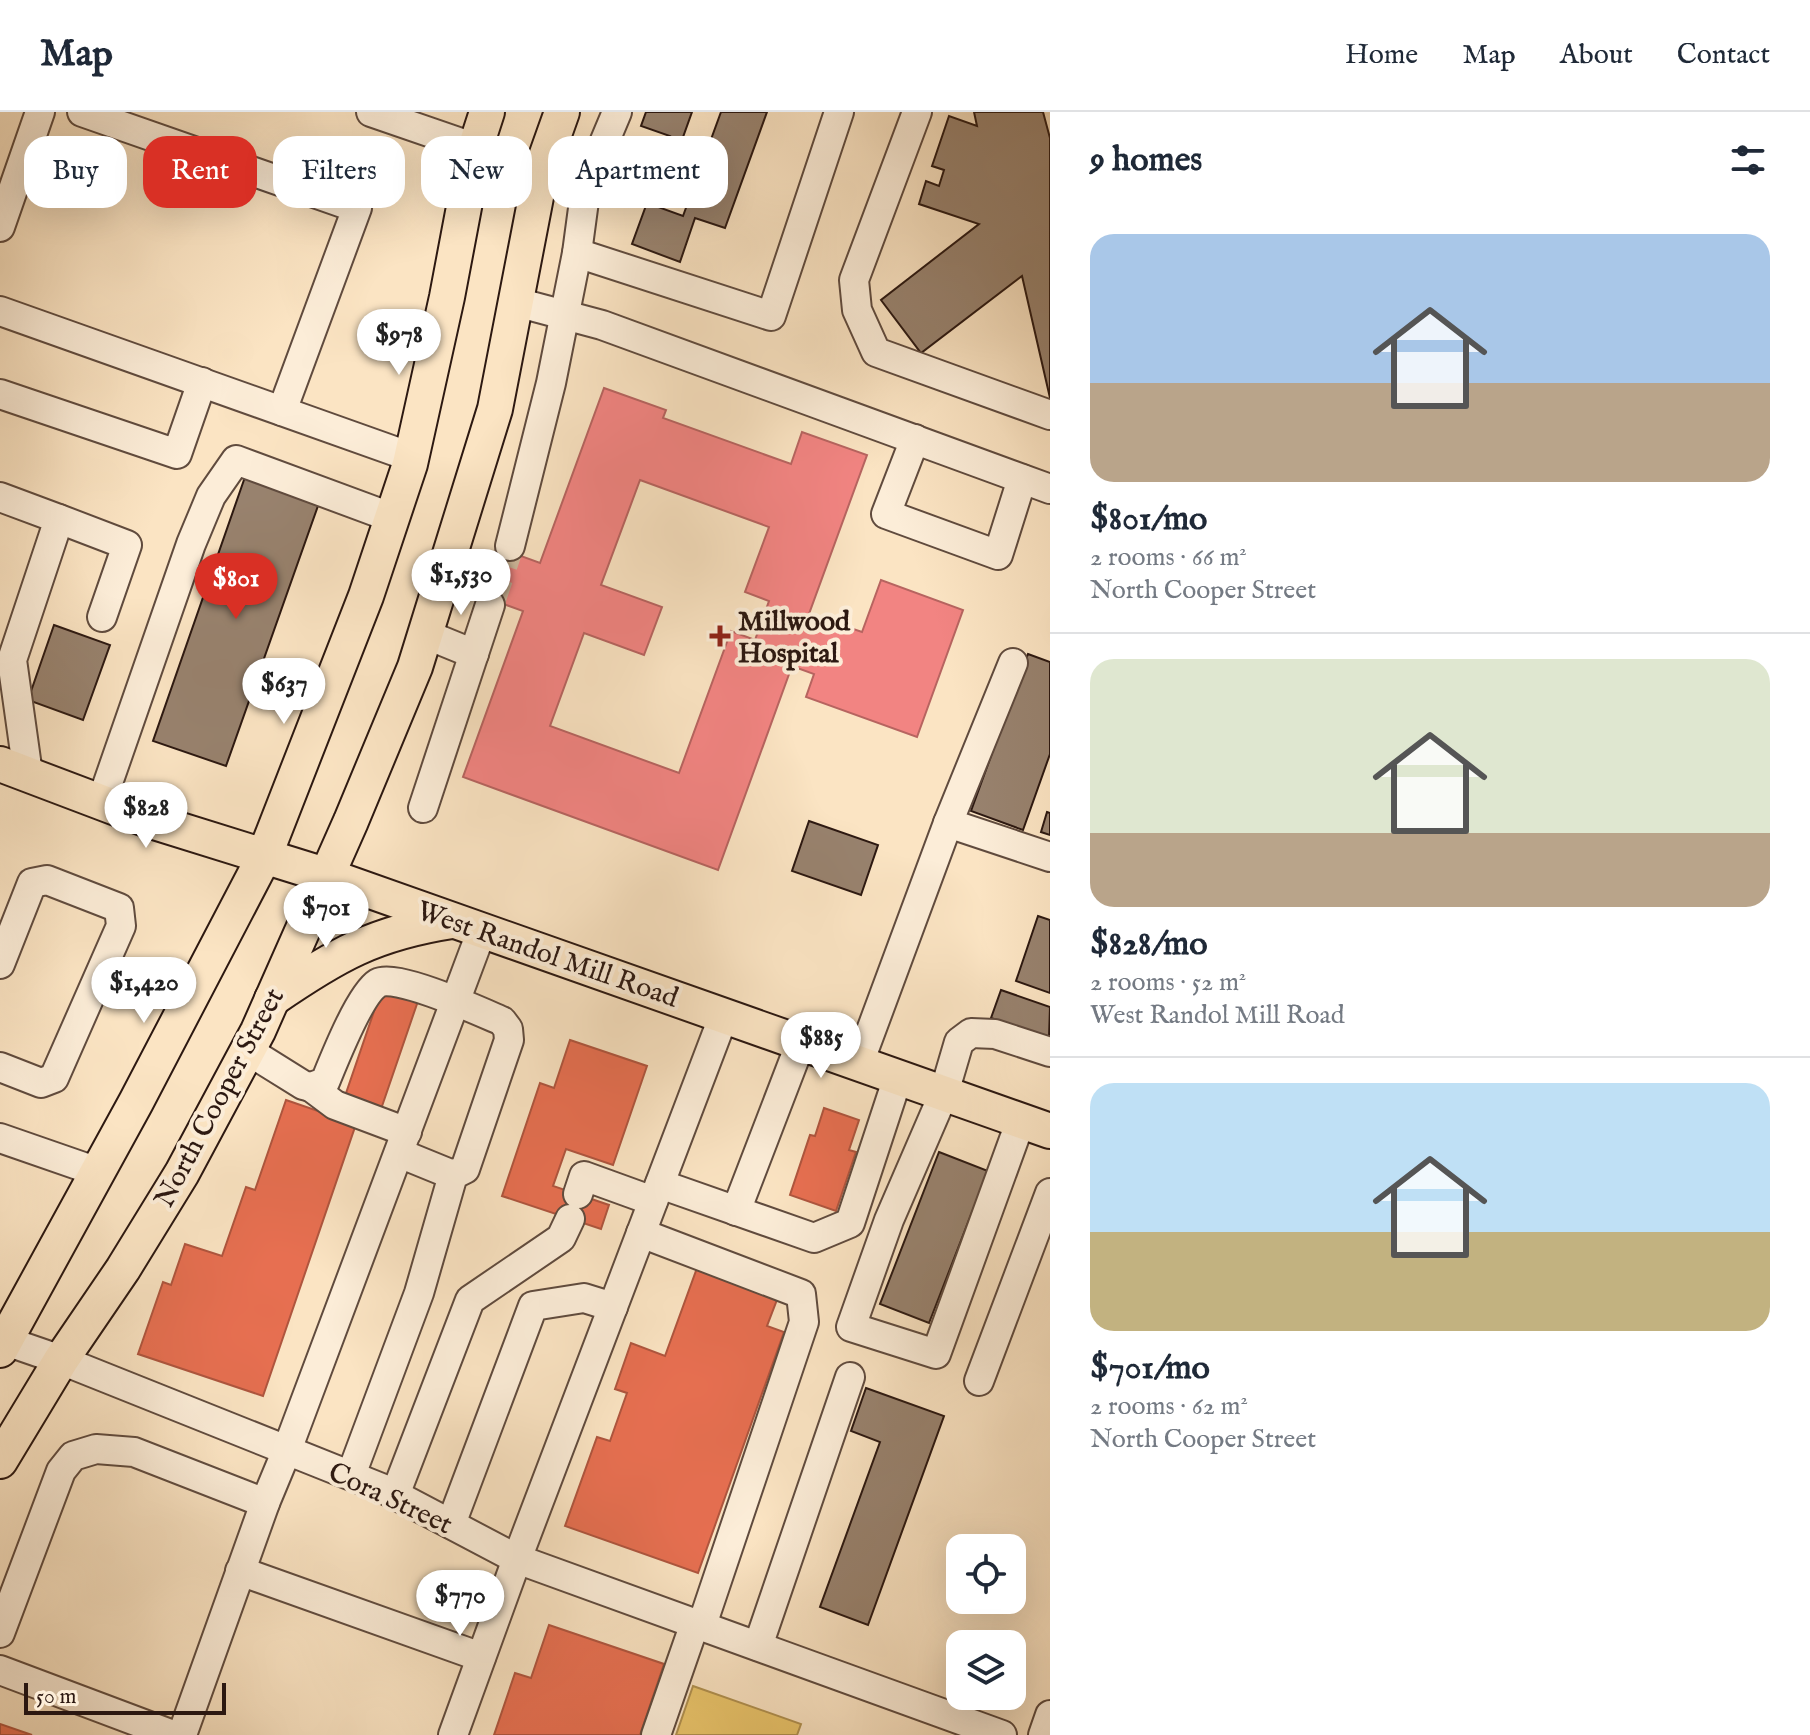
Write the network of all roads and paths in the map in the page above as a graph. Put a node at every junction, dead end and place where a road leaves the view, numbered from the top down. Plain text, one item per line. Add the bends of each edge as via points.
1 (40, 112) edge
2 (82, 112) edge
3 (371, 112) edge
4 (487, 112) edge
5 (562, 112) edge
6 (617, 112) edge
7 (839, 112) edge
8 (917, 112) edge
9 (404, 118) edge
10 (445, 136) edge
11 (479, 136) edge
12 (607, 136) edge
13 (532, 168) edge
14 (541, 171) junction
15 (548, 173) edge
16 (464, 208) edge
17 (583, 208) edge
18 (0, 227) edge
19 (577, 253) junction
20 (516, 302) junction
21 (0, 311) edge
22 (565, 315) junction
23 (202, 382) junction
24 (0, 394) edge
25 (282, 411) junction
26 (1050, 415) edge
27 (915, 439) junction
28 (411, 457) junction
29 (1022, 479) junction
30 (1050, 489) edge
31 (0, 497) edge
32 (393, 518) junction
33 (59, 519) junction
34 (510, 546) tunnel mouth
35 (490, 605) tunnel mouth
36 (102, 617) dead end
37 (425, 634) junction
38 (9, 640) edge
39 (474, 654) junction
40 (1013, 663) dead end
41 (14, 769) edge
42 (101, 803) junction
43 (423, 808) dead end
44 (948, 823) junction
45 (264, 857) junction
46 (1050, 857) edge
47 (328, 876) junction
48 (469, 925) junction
49 (0, 964) edge
50 (272, 999) junction
51 (455, 1002) junction
52 (724, 1015) junction
53 (801, 1042) junction
54 (247, 1050) junction
55 (1050, 1052) edge
56 (859, 1063) junction
57 (0, 1067) edge
58 (898, 1077) junction
59 (311, 1087) junction
60 (944, 1093) junction
61 (1036, 1126) edge
62 (0, 1138) edge
63 (403, 1142) junction
64 (98, 1172) junction
65 (453, 1175) junction
66 (656, 1192) junction
67 (1050, 1193) edge
68 (736, 1211) junction
69 (641, 1233) junction
70 (613, 1307) junction
71 (2, 1344) edge
72 (61, 1360) junction
73 (850, 1377) dead end
74 (979, 1381) dead end
75 (287, 1450) junction
76 (0, 1461) edge
77 (351, 1475) junction
78 (395, 1495) junction
79 (265, 1503) junction
80 (451, 1524) junction
81 (517, 1559) junction
82 (240, 1571) junction
83 (698, 1624) junction
84 (0, 1633) edge
85 (758, 1646) junction
86 (481, 1657) junction
87 (0, 1670) edge
88 (1050, 1715) edge
89 (173, 1735) edge
90 (182, 1735) edge
91 (453, 1735) edge
92 (656, 1735) edge
93 (1002, 1735) edge
94 (1043, 1735) edge

1 - 18 street
2 - 25 street via 357,208
3 - 9 street
4 - 11 main road
5 - 14 main road, North Cooper Street
6 - 12 street
7 - 19 street via 771,316
8 - 26 street via 854,280 857,310 876,352
9 - 10 street
13 - 14 street
14 - 15 street
14 - 20 main road, North Cooper Street
16 - 28 main road
17 - 19 street
19 - 22 street
20 - 22 street
20 - 37 main road, North Cooper Street via 495,409
21 - 23 street
22 - 27 street
22 - 34 street
23 - 24 street via 177,454
23 - 25 street
25 - 28 street
27 - 29 street
27 - 29 street via 886,514 998,555
28 - 32 main road
29 - 30 street
31 - 33 street
32 - 42 street via 236,460 211,496 191,544
32 - 45 main road
33 - 36 street via 127,545
33 - 38 street
35 - 39 street
37 - 39 street
37 - 47 main road, North Cooper Street
38 - 41 street
39 - 43 street
40 - 44 street
41 - 42 main road, West Randol Mill Road
42 - 45 main road, West Randol Mill Road
44 - 46 street
44 - 56 street
45 - 47 main road, West Randol Mill Road
45 - 64 main road
47 - 48 main road, West Randol Mill Road
47 - 50 main road, North Cooper Street
48 - 50 main road via 410,927 369,941
48 - 51 street
48 - 52 main road, West Randol Mill Road
49 - 57 street via 32,883 47,880 119,908 121,926 54,1078 41,1083
50 - 54 main road, North Cooper Street
51 - 59 street via 391,980 379,983 365,996 325,1082
51 - 63 street
51 - 65 street via 502,1021 509,1040 465,1169
52 - 53 main road, West Randol Mill Road
52 - 66 street
53 - 56 main road, West Randol Mill Road
53 - 68 street
54 - 59 street
54 - 72 main road, North Cooper Street via 182,1173
55 - 60 street via 995,1034 971,1033 959,1042
56 - 58 main road, West Randol Mill Road
58 - 60 main road, West Randol Mill Road
58 - 68 street via 850,1223 814,1238
59 - 63 street
60 - 61 main road, West Randol Mill Road
60 - 61 street via 889,1220 851,1327 936,1354
62 - 64 street
63 - 65 street
63 - 75 street
64 - 71 main road
65 - 77 street via 419,1293
66 - 68 street
66 - 69 street
66 - 78 street via 584,1176 561,1238 470,1300
67 - 74 street
69 - 70 street
69 - 83 street via 801,1294 804,1322
70 - 80 street via 584,1298 533,1306
70 - 81 street
71 - 72 street, Cora Street
72 - 75 street, Cora Street
72 - 76 main road, North Cooper Street
73 - 85 street
75 - 77 street, Cora Street
75 - 79 street
77 - 78 street, Cora Street
78 - 80 street, Cora Street
79 - 82 street
79 - 84 street via 134,1452 96,1449 73,1456 61,1471
80 - 81 street, Cora Street
81 - 83 street, Cora Street
81 - 86 street
82 - 86 street
82 - 90 street
83 - 85 street, Cora Street
83 - 92 street
85 - 93 street, Cora Street
86 - 91 street
87 - 89 street
88 - 94 street

